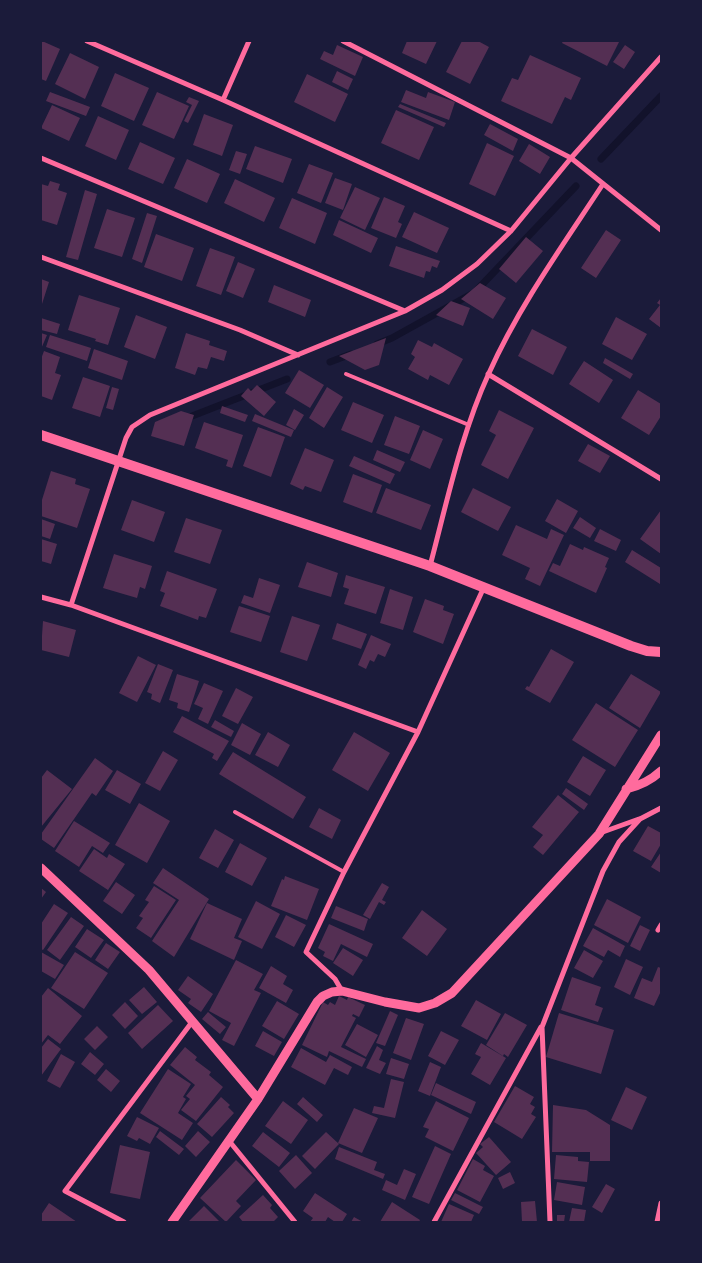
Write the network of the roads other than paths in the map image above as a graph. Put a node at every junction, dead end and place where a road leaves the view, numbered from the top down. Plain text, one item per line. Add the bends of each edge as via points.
1 (87, 41) edge
2 (249, 41) edge
3 (343, 41) edge
4 (661, 57) edge
5 (222, 100) junction
6 (41, 158) edge
7 (571, 158) junction
8 (603, 184) junction
9 (661, 230) edge
10 (511, 232) junction
11 (41, 256) edge
12 (405, 311) junction
13 (298, 355) junction
14 (346, 374) dead end
15 (488, 374) junction
16 (469, 425) junction
17 (41, 435) edge
18 (118, 460) junction
19 (661, 479) edge
20 (430, 566) junction
21 (484, 587) junction
22 (41, 597) edge
23 (71, 605) junction
24 (661, 652) edge
25 (418, 732) junction
26 (661, 734) edge
27 (661, 771) edge
28 (626, 789) junction
29 (661, 808) edge
30 (235, 812) dead end
31 (640, 818) junction
32 (599, 834) junction
33 (41, 868) edge
34 (344, 872) junction
35 (342, 990) junction
36 (192, 1022) junction
37 (542, 1026) junction
38 (258, 1100) junction
39 (230, 1142) junction
40 (661, 1203) edge
41 (124, 1222) edge
42 (172, 1222) edge
43 (295, 1222) edge
44 (434, 1222) edge
45 (550, 1222) edge
46 (657, 1222) edge

1 - 5 street
2 - 5 street
3 - 7 street
4 - 7 street
5 - 10 street
6 - 12 street
7 - 8 street
7 - 10 street
8 - 9 street
8 - 15 street via 531,295
10 - 12 street via 442,290
11 - 13 street
12 - 13 street
13 - 18 street via 150,415 132,427
14 - 16 lane
15 - 16 street
15 - 19 street
16 - 20 street
17 - 18 main road
18 - 20 main road
18 - 23 street
20 - 21 main road
21 - 24 main road via 631,646
21 - 25 street
22 - 23 street
23 - 25 street
25 - 34 street
26 - 28 street
27 - 28 street via 638,787
28 - 32 street
29 - 31 street
30 - 34 lane
31 - 32 street
31 - 37 street via 619,842 603,871
32 - 35 street via 452,993 419,1008
33 - 36 street via 149,970
34 - 35 street via 306,952
35 - 38 street via 332,992 317,1002
36 - 38 street
36 - 41 street via 65,1191
37 - 44 street
37 - 45 street
38 - 39 street
39 - 42 street
39 - 43 street
40 - 46 street

